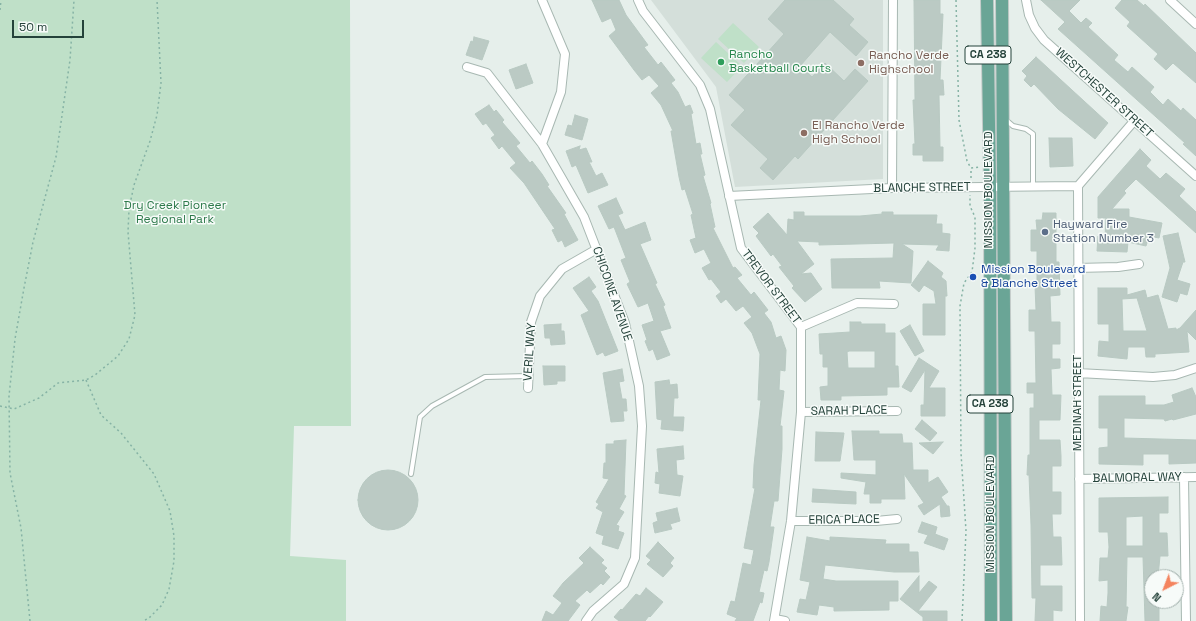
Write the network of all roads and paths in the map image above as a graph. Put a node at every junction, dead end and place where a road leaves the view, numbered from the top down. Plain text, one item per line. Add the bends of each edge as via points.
1 (1, 0) edge
2 (74, 0) edge
3 (157, 0) edge
4 (542, 0) edge
5 (638, 0) edge
6 (893, 0) edge
7 (956, 0) edge
8 (987, 0) edge
9 (1002, 0) edge
10 (1026, 0) edge
11 (1170, 0) edge
12 (0, 10) edge
13 (1196, 24) edge
14 (467, 67) dead end
15 (1002, 116) junction
16 (1135, 120) junction
17 (542, 144) junction
18 (989, 167) junction
19 (971, 168) junction
20 (1196, 176) edge
21 (970, 186) junction
22 (990, 186) junction
23 (1002, 186) junction
24 (1034, 186) junction
25 (1078, 186) junction
26 (892, 188) junction
27 (728, 196) junction
28 (597, 249) junction
29 (1139, 264) dead end
30 (1077, 268) junction
31 (894, 304) dead end
32 (801, 327) junction
33 (1196, 368) edge
34 (1078, 373) junction
35 (528, 376) junction
36 (86, 380) junction
37 (528, 388) dead end
38 (0, 406) edge
39 (8, 409) junction
40 (897, 411) dead end
41 (801, 412) junction
42 (411, 474) dead end
43 (1184, 477) junction
44 (1196, 477) edge
45 (1079, 479) junction
46 (897, 519) dead end
47 (791, 521) junction
48 (774, 620) edge
49 (30, 621) edge
50 (143, 621) edge
51 (586, 621) edge
52 (785, 621) edge
53 (962, 621) edge
54 (991, 621) edge
55 (1006, 621) edge
56 (1080, 621) edge
57 (1186, 621) edge

1 - 12 path
2 - 39 path via 70,60 56,157 14,339
3 - 36 path via 161,83 157,115 128,210 135,315 129,339 118,356
4 - 17 street via 565,54 561,92
5 - 27 street, TREVOR STREET via 643,11 700,85 710,109
6 - 26 street
7 - 19 path via 958,120 967,161
8 - 18 main road, MISSION BOULEVARD / CA 238
9 - 15 main road, MISSION BOULEVARD / CA 238
10 - 16 street, WESTCHESTER STREET via 1029,15 1044,40
11 - 13 street
14 - 17 street, CHICOINE AVENUE via 487,73
15 - 23 main road, MISSION BOULEVARD / CA 238
15 - 24 lane via 1012,126 1026,129 1033,134
16 - 20 street, WESTCHESTER STREET
16 - 25 street
17 - 28 street, CHICOINE AVENUE via 584,217
18 - 19 path
18 - 22 main road, MISSION BOULEVARD / CA 238
19 - 21 path
21 - 22 street, BLANCHE STREET
21 - 26 street, BLANCHE STREET
21 - 53 path via 970,206 975,217 975,248 972,272 964,283 960,306 961,453 966,531
22 - 23 street, BLANCHE STREET
22 - 54 main road, MISSION BOULEVARD / CA 238
23 - 24 street, BLANCHE STREET
23 - 55 main road, MISSION BOULEVARD / CA 238
24 - 25 street, BLANCHE STREET
25 - 30 street, MEDINAH STREET
26 - 27 street, BLANCHE STREET
27 - 32 street, TREVOR STREET via 741,248
28 - 35 street, VERIL WAY via 562,269 540,296 531,322
28 - 51 street, CHICOINE AVENUE via 625,323 639,386 642,426 635,558 624,584 593,611
29 - 30 street
30 - 34 street, MEDINAH STREET
31 - 32 street via 857,303
32 - 41 street, TREVOR STREET
33 - 34 street via 1175,375 1152,377
34 - 45 street, MEDINAH STREET
35 - 37 street, VERIL WAY
35 - 42 lane via 486,377 432,406 420,417
36 - 39 path via 58,383 39,398 14,409
36 - 50 path via 101,415 121,433 154,474 170,511 174,561 169,589 162,605
38 - 39 path
39 - 49 path via 10,473 22,535
40 - 41 street, SARAH PLACE
41 - 47 street, TREVOR STREET
43 - 44 street, BALMORAL WAY
43 - 45 street, BALMORAL WAY
43 - 57 street
45 - 56 street, MEDINAH STREET
46 - 47 street, ERICA PLACE
47 - 48 street, TREVOR STREET
48 - 52 street

